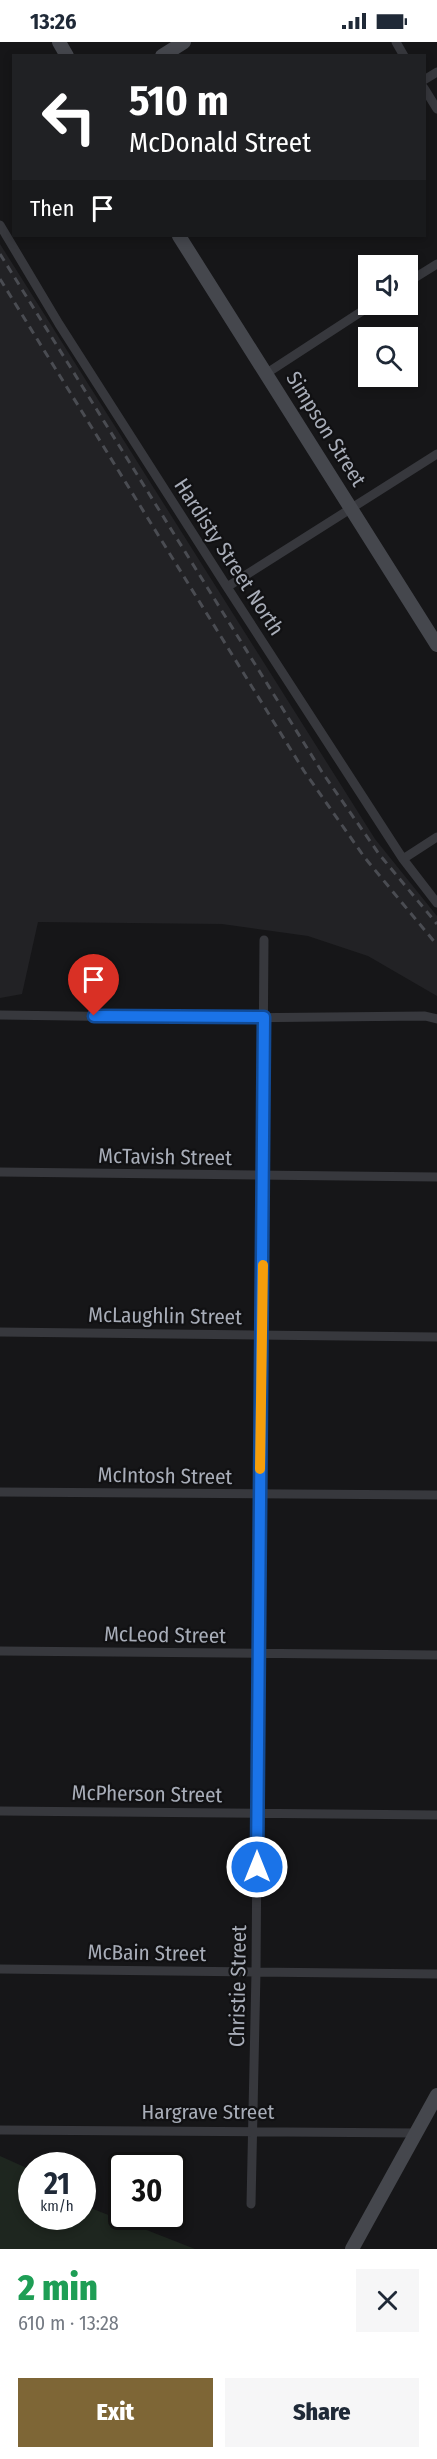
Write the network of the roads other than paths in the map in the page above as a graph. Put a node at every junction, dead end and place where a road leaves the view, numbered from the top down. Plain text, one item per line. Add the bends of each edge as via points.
1 (184, 42) edge
2 (165, 54) edge
3 (426, 91) edge
4 (437, 109) edge
5 (0, 225) edge
6 (180, 237) edge
7 (437, 264) edge
8 (418, 276) edge
9 (358, 314) edge
10 (267, 372) junction
11 (437, 454) edge
12 (351, 508) junction
13 (226, 587) junction
14 (437, 644) edge
15 (437, 837) edge
16 (404, 859) junction
17 (437, 903) edge
18 (264, 940) dead end
19 (0, 1015) edge
20 (264, 1017) junction
21 (437, 1019) edge
22 (0, 1172) edge
23 (264, 1176) junction
24 (437, 1178) edge
25 (0, 1332) edge
26 (262, 1335) junction
27 (437, 1337) edge
28 (0, 1492) edge
29 (260, 1495) junction
30 (437, 1496) edge
31 (0, 1651) edge
32 (258, 1654) junction
33 (437, 1655) edge
34 (0, 1811) edge
35 (258, 1814) junction
36 (437, 1815) edge
37 (0, 1969) edge
38 (256, 1972) junction
39 (437, 1974) edge
40 (437, 2095) edge
41 (0, 2130) edge
42 (254, 2130) junction
43 (416, 2133) junction
44 (251, 2204) dead end
45 (352, 2249) edge

1 - 2 main road
3 - 4 street
5 - 13 street, Hardisty Street North
6 - 10 main road, Simpson Street
7 - 8 street
9 - 10 street
10 - 12 main road, Simpson Street
11 - 12 street
12 - 13 street
12 - 14 main road, Simpson Street
13 - 16 street, Hardisty Street North
15 - 16 street
16 - 17 street, Hardisty Street North
18 - 20 street, Christie Street
19 - 20 street
20 - 21 street
20 - 23 street, Christie Street
22 - 23 street, McTavish Street
23 - 24 street, McTavish Street
23 - 26 street, Christie Street
25 - 26 street, McLaughlin Street
26 - 27 street, McLaughlin Street
26 - 29 street, Christie Street
28 - 29 street, McIntosh Street
29 - 30 street, McIntosh Street
29 - 32 street, Christie Street
31 - 32 street, McLeod Street
32 - 33 street, McLeod Street
32 - 35 street, Christie Street
34 - 35 street, McPherson Street
35 - 36 street, McPherson Street
35 - 38 street, Christie Street
37 - 38 street, McBain Street
38 - 39 street, McBain Street
38 - 42 street, Christie Street
40 - 43 main road
41 - 42 street, Hargrave Street
42 - 43 street, Hargrave Street
42 - 44 street, Christie Street
43 - 45 main road

